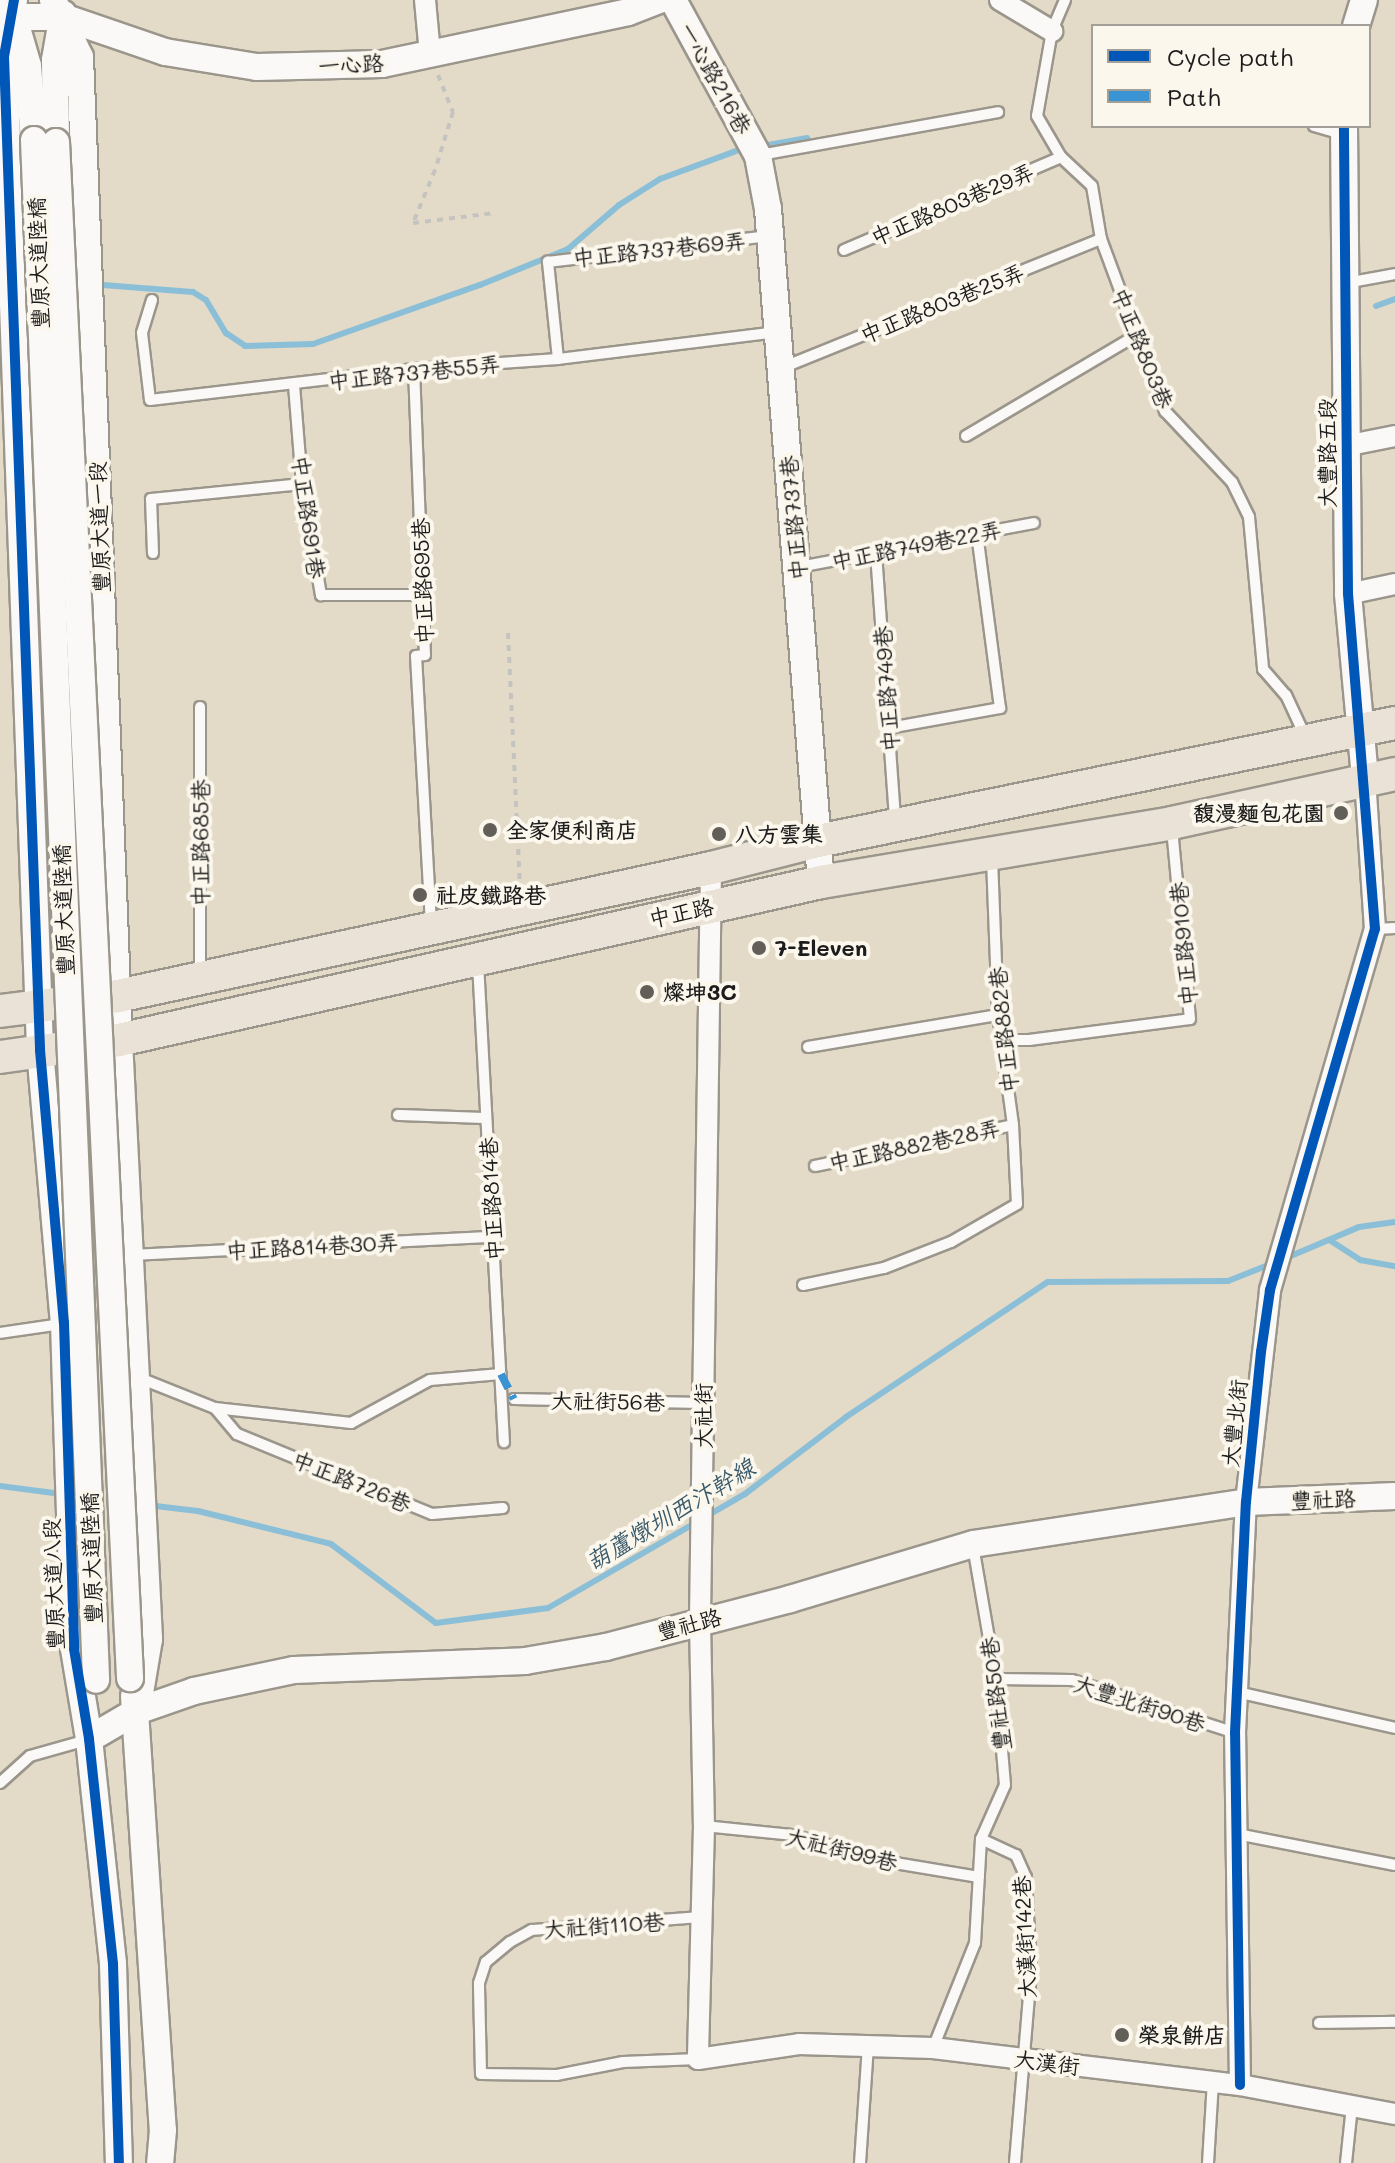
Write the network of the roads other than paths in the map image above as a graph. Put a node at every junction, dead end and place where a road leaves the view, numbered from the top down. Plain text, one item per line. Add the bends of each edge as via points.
1 (425, 0) edge
2 (659, 0) edge
3 (673, 0) edge
4 (1000, 0) edge
5 (1065, 0) edge
6 (1364, 0) edge
7 (60, 6) edge
8 (10, 10) edge
9 (1357, 24) edge
10 (1052, 31) junction
11 (430, 54) junction
12 (998, 112) dead end
13 (1344, 130) edge
14 (45, 141) junction
15 (758, 156) junction
16 (1061, 157) junction
17 (772, 236) junction
18 (1101, 239) junction
19 (844, 250) dead end
20 (1395, 274) edge
21 (1346, 283) junction
22 (152, 300) dead end
23 (7, 315) edge
24 (780, 332) junction
25 (1135, 336) junction
26 (558, 359) junction
27 (783, 367) junction
28 (414, 369) junction
29 (294, 385) junction
30 (966, 436) dead end
31 (1395, 436) edge
32 (1345, 446) junction
33 (302, 484) junction
34 (1034, 523) dead end
35 (977, 534) junction
36 (153, 553) dead end
37 (876, 553) junction
38 (799, 567) junction
39 (1395, 584) edge
40 (1348, 594) junction
41 (423, 595) junction
42 (200, 707) dead end
43 (1395, 723) edge
44 (889, 728) junction
45 (1361, 729) junction
46 (1307, 742) junction
47 (1380, 777) edge
48 (1172, 823) junction
49 (896, 825) junction
50 (818, 841) junction
51 (992, 856) junction
52 (711, 868) junction
53 (821, 882) junction
54 (713, 904) junction
55 (432, 929) junction
56 (1385, 929) edge
57 (478, 957) junction
58 (200, 978) junction
59 (118, 996) junction
60 (40, 1004) junction
61 (0, 1011) edge
62 (998, 1015) junction
63 (119, 1040) junction
64 (1001, 1040) junction
65 (808, 1047) dead end
66 (40, 1050) junction
67 (0, 1057) edge
68 (398, 1115) dead end
69 (486, 1118) junction
70 (1013, 1125) junction
71 (815, 1166) dead end
72 (493, 1237) junction
73 (130, 1255) junction
74 (803, 1285) dead end
75 (134, 1312) junction
76 (106, 1316) dead end
77 (92, 1319) dead end
78 (64, 1323) junction
79 (0, 1333) edge
80 (501, 1374) junction
81 (137, 1377) junction
82 (514, 1399) dead end
83 (703, 1403) junction
84 (215, 1408) junction
85 (504, 1442) dead end
86 (1395, 1496) edge
87 (1246, 1502) junction
88 (503, 1508) dead end
89 (973, 1544) junction
90 (700, 1621) junction
91 (996, 1679) junction
92 (96, 1680) joint
93 (1236, 1692) junction
94 (137, 1711) junction
95 (1395, 1728) edge
96 (1235, 1733) junction
97 (89, 1739) junction
98 (0, 1783) edge
99 (704, 1826) junction
100 (1237, 1834) junction
101 (981, 1839) junction
102 (1395, 1865) edge
103 (979, 1877) junction
104 (702, 1917) junction
105 (1395, 2022) edge
106 (1319, 2023) dead end
107 (868, 2046) junction
108 (933, 2048) junction
109 (698, 2059) junction
110 (1024, 2059) junction
111 (1213, 2082) junction
112 (1240, 2085) junction
113 (1352, 2106) junction
114 (1395, 2114) edge
115 (119, 2163) edge
116 (160, 2163) edge
117 (860, 2163) edge
118 (1015, 2163) edge
119 (1208, 2163) edge
120 (1346, 2163) edge

1 - 11 street
2 - 11 street, 一心路 via 628,12
3 - 15 street, 一心路216巷
4 - 10 street
5 - 10 lane, 中正路803巷
6 - 9 street
7 - 8 street, 一心路
7 - 11 street, 一心路 via 165,52 257,67 382,64
7 - 14 street
7 - 59 street, 豐原大道一段 via 80,57
8 - 14 street
8 - 23 street via 4,57
10 - 16 lane, 中正路803巷 via 1037,116
12 - 15 lane
13 - 21 street, 大豐路五段
14 - 92 street, 豐原大道陸橋, bridge
14 - 94 street, 豐原大道陸橋, bridge via 130,1678
15 - 17 street, 中正路737巷
16 - 18 lane, 中正路803巷 via 1092,186
16 - 19 lane, 中正路803巷29弄
17 - 24 street, 中正路737巷
17 - 26 lane, 中正路737巷69弄 via 548,262
18 - 25 lane, 中正路803巷
18 - 27 lane, 中正路803巷25弄
20 - 21 lane
21 - 32 street, 大豐路五段
22 - 29 lane, 中正路737巷55弄 via 142,333 150,400
23 - 60 street
24 - 26 lane, 中正路737巷55弄
24 - 27 street, 中正路737巷
25 - 30 lane
25 - 46 lane, 中正路803巷 via 1165,411 1232,482 1249,517 1263,669 1286,695
26 - 28 lane, 中正路737巷55弄
27 - 38 street, 中正路737巷
28 - 29 lane, 中正路737巷55弄
28 - 41 lane, 中正路695巷
29 - 33 lane, 中正路691巷
31 - 32 street
32 - 40 street, 大豐路五段
33 - 36 lane via 151,499
33 - 41 lane, 中正路691巷 via 321,595
34 - 35 lane, 中正路749巷22弄
35 - 37 lane, 中正路749巷22弄
35 - 44 lane via 1000,708
37 - 38 lane, 中正路749巷22弄
37 - 44 lane, 中正路749巷
38 - 50 street, 中正路737巷
39 - 40 street
40 - 45 street, 大豐路五段
41 - 55 lane, 中正路695巷 via 425,655 416,656
42 - 58 lane, 中正路685巷
43 - 45 main road, 中正路
44 - 49 lane, 中正路749巷
45 - 46 main road, 中正路
45 - 47 street, 大豐路五段
46 - 49 main road, 中正路
47 - 48 main road, 中正路
47 - 56 street, 大豐北街
48 - 51 main road, 中正路
48 - 64 lane, 中正路910巷 via 1190,1019
49 - 50 main road, 中正路
50 - 52 main road, 中正路
50 - 53 street, 中正路737巷
51 - 53 main road, 中正路
51 - 62 lane, 中正路882巷
52 - 54 street, 大社街
52 - 55 main road, 中正路
53 - 54 main road, 中正路
54 - 57 main road, 中正路
54 - 83 street, 大社街
55 - 58 main road, 中正路
56 - 87 street, 大豐北街 via 1270,1290
57 - 63 main road, 中正路
57 - 69 lane, 中正路814巷
58 - 59 main road, 中正路
59 - 60 main road, 中正路
59 - 63 street, 豐原大道一段
60 - 61 main road, 中正路
60 - 66 street
62 - 64 lane, 中正路882巷
62 - 65 lane
63 - 66 main road, 中正路
63 - 73 street
64 - 70 lane, 中正路882巷
66 - 67 main road, 中正路
66 - 78 street, 豐原大道八段
68 - 69 lane
69 - 72 lane, 中正路814巷
70 - 71 lane, 中正路882巷28弄
70 - 74 lane, 中正路882巷 via 1017,1204 951,1242 884,1268
72 - 73 lane, 中正路814巷30弄
72 - 80 lane, 中正路814巷
73 - 75 street
75 - 76 lane
75 - 81 street
77 - 78 lane
78 - 79 lane
78 - 97 street, 豐原大道八段 via 74,1649
80 - 84 lane via 430,1380 351,1423
80 - 85 lane, 中正路814巷
81 - 84 lane
81 - 94 street via 149,1639
82 - 83 lane, 大社街56巷
83 - 90 street, 大社街
84 - 88 lane, 中正路726巷 via 237,1434 432,1514
86 - 87 street, 豐社路
87 - 89 street, 豐社路
87 - 93 street, 大豐北街
89 - 90 street, 豐社路
89 - 91 lane, 豐社路50巷
90 - 94 street, 豐社路 via 606,1647 525,1661 294,1670 194,1691
90 - 99 street, 大社街
91 - 96 lane, 大豐北街90巷 via 1072,1680
91 - 101 lane, 豐社路50巷 via 1005,1785
92 - 97 street, 豐原大道八段
93 - 95 lane
93 - 96 street, 大豐北街
94 - 97 street, 豐社路
94 - 116 street via 163,2130
96 - 100 street, 大豐北街
97 - 98 lane, 豐社路 via 30,1756
97 - 115 street, 豐原大道八段 via 113,1964
99 - 103 lane, 大社街99巷 via 792,1835 895,1863
99 - 104 street, 大社街
100 - 102 lane
100 - 112 street, 大豐北街
101 - 103 lane
101 - 110 lane, 大漢街142巷 via 1016,1855 1026,1877 1031,1972
103 - 108 lane via 975,1943
104 - 109 street, 大社街
104 - 109 lane, 大社街110巷 via 532,1930 486,1962 479,1983 481,2074 557,2075 623,2062
105 - 106 lane
107 - 108 street, 大漢街
107 - 109 street, 大漢街 via 799,2044
107 - 117 lane
108 - 110 street, 大漢街
110 - 111 street, 大漢街
110 - 118 lane, 大漢街142巷
111 - 112 street, 大漢街
111 - 119 lane
112 - 113 street, 大漢街
113 - 114 street, 大漢街
113 - 120 lane

